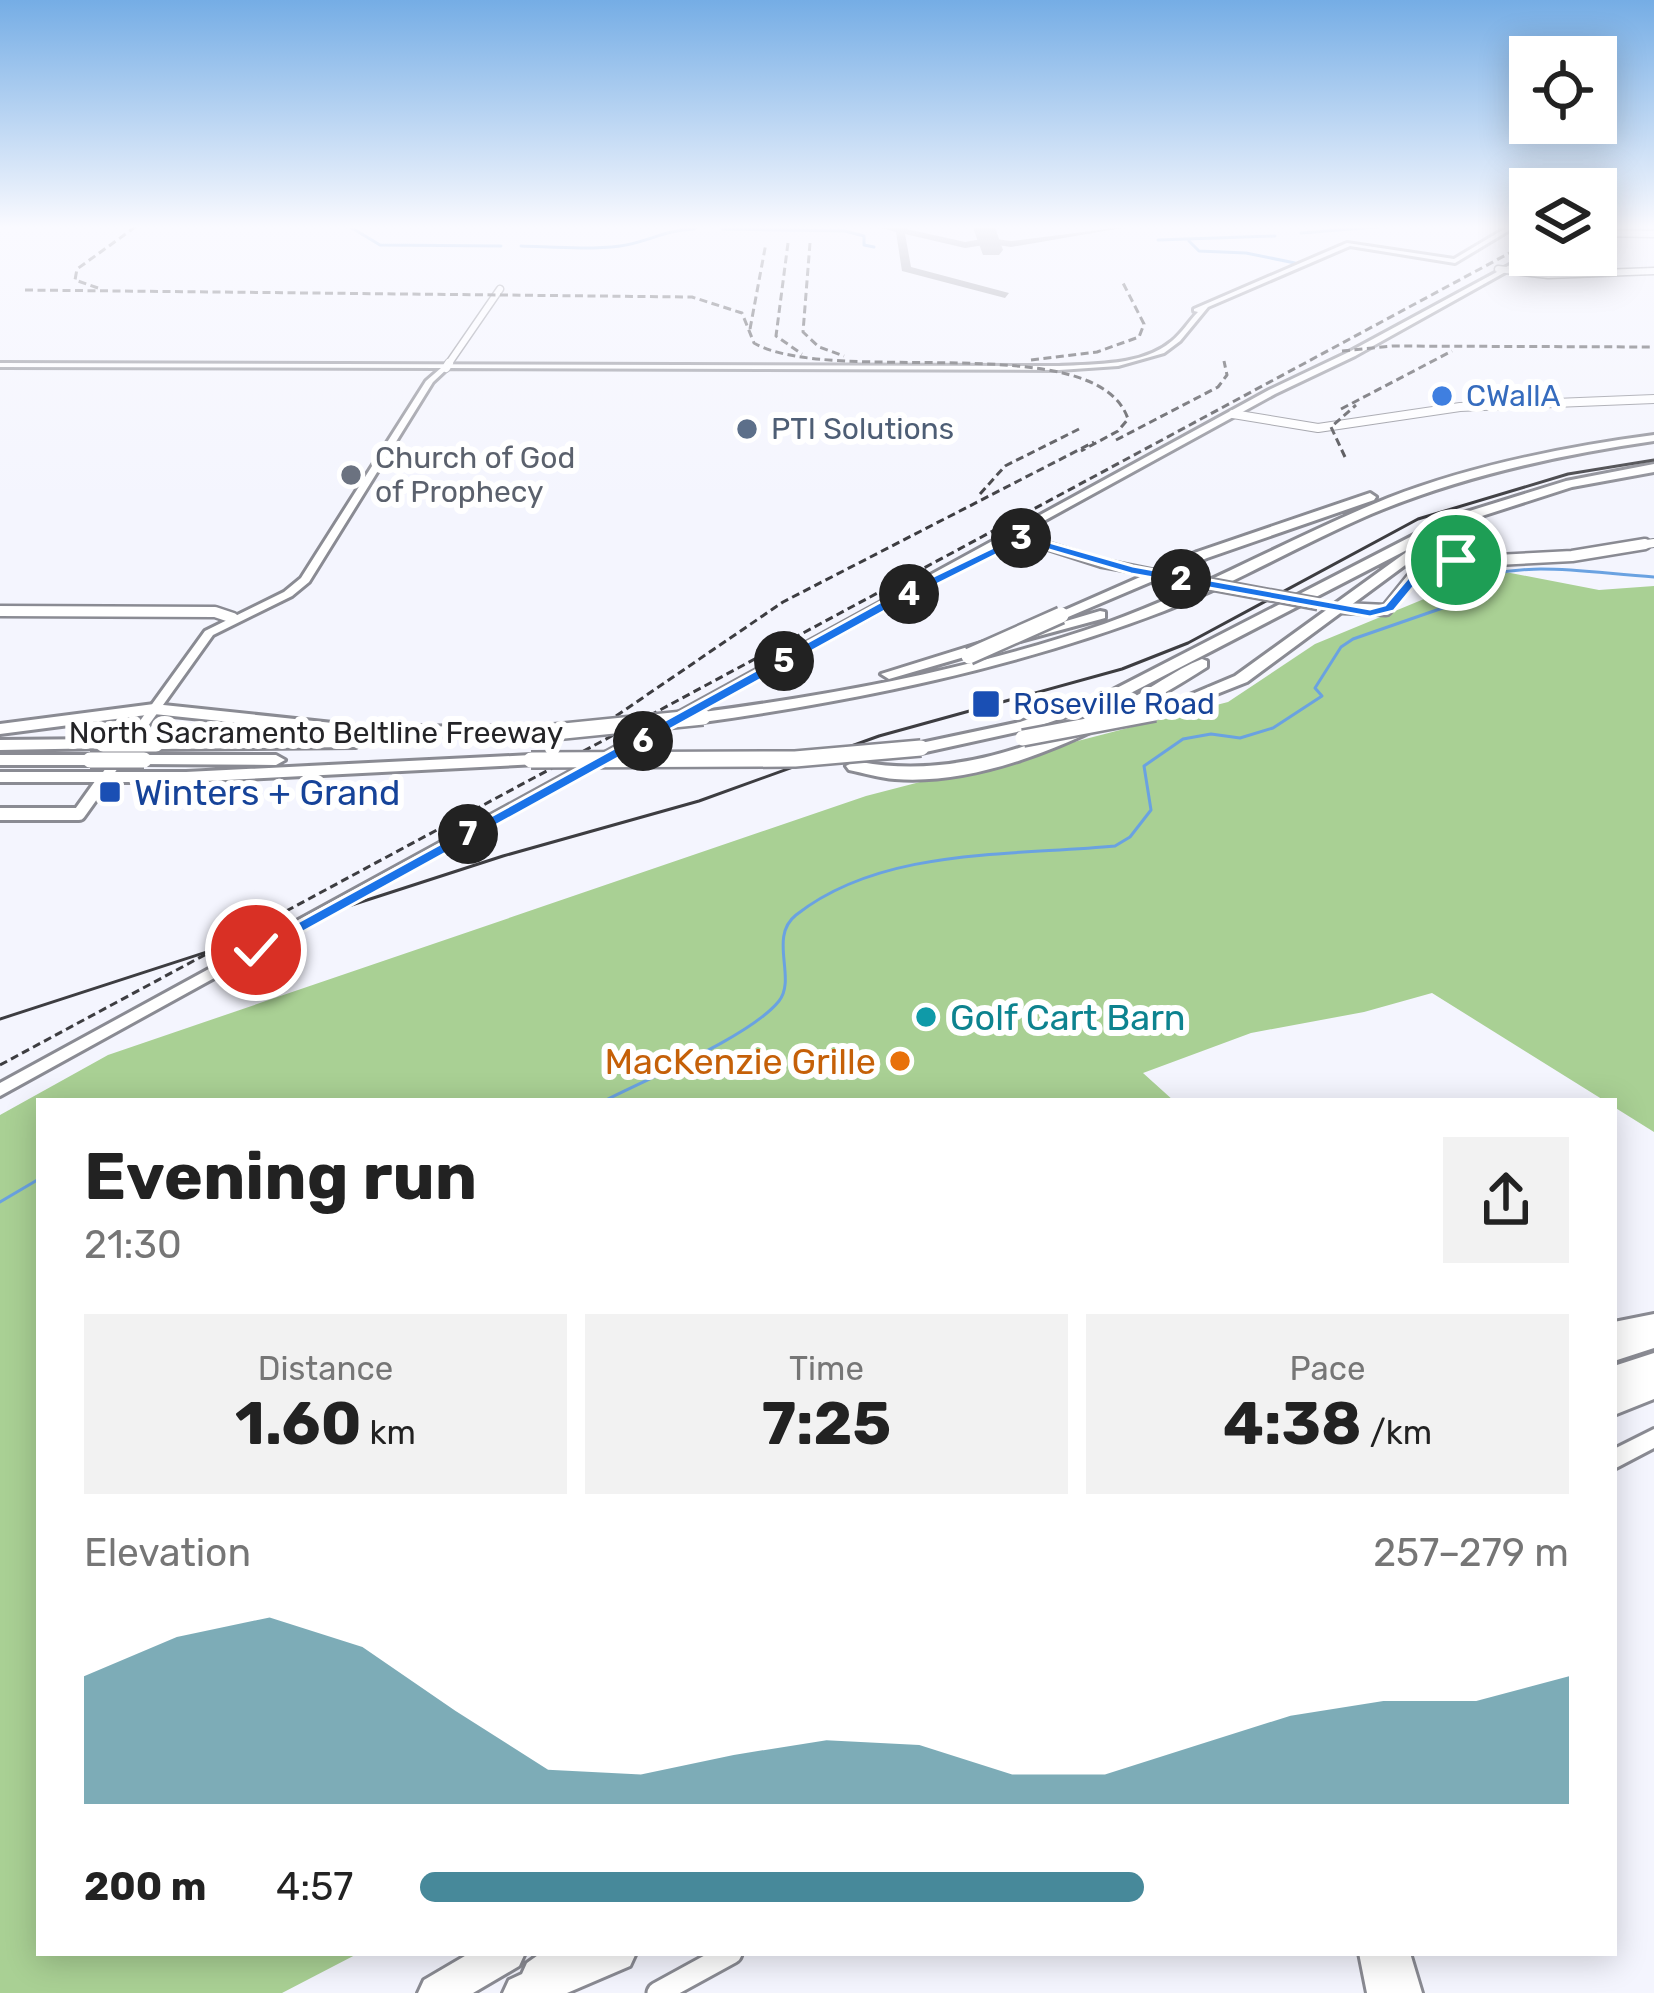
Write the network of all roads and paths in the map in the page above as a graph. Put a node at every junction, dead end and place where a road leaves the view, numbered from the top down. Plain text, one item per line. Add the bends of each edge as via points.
1 (480, 318) edge
2 (1195, 318) edge
3 (1414, 318) edge
4 (0, 365) edge
5 (446, 367) junction
6 (1654, 399) edge
7 (1237, 415) junction
8 (1654, 439) edge
9 (1493, 468) junction
10 (1654, 468) edge
11 (1381, 494) junction
12 (1481, 511) junction
13 (1017, 536) junction
14 (1654, 543) edge
15 (1153, 574) junction
16 (1342, 608) junction
17 (0, 611) edge
18 (1274, 611) junction
19 (233, 618) junction
20 (889, 674) dead end
21 (154, 709) junction
22 (703, 717) junction
23 (0, 729) edge
24 (461, 735) junction
25 (0, 745) edge
26 (924, 750) junction
27 (0, 760) edge
28 (444, 763) junction
29 (855, 766) dead end
30 (0, 777) edge
31 (104, 779) junction
32 (0, 814) edge
33 (0, 1090) edge
34 (1654, 1325) edge
35 (1617, 1332) edge
36 (1654, 1337) edge
37 (1617, 1350) edge
38 (1654, 1365) edge
39 (1617, 1377) edge
40 (1654, 1386) edge
41 (1617, 1402) edge
42 (1654, 1438) edge
43 (1617, 1458) edge
44 (501, 1956) edge
45 (570, 1956) edge
46 (610, 1956) edge
47 (726, 1956) edge
48 (1373, 1956) edge
49 (1398, 1956) edge
50 (437, 1993) edge
51 (518, 1993) edge
52 (658, 1993) edge
53 (1382, 1993) edge
54 (1408, 1993) edge

1 - 5 street
2 - 5 main road via 1152,355 1085,369
3 - 7 main road
4 - 5 main road
5 - 19 main road via 305,580
6 - 7 street via 1452,408 1318,428
7 - 13 main road
8 - 9 highway, North Sacramento Beltline Freeway
9 - 11 highway
9 - 22 highway, North Sacramento Beltline Freeway via 1376,508 1162,607 950,673
10 - 12 highway
11 - 15 highway
11 - 20 highway via 1168,593
12 - 16 highway
12 - 18 highway
13 - 15 main road
13 - 33 main road
14 - 16 street via 1437,563 1416,573 1386,610
15 - 16 main road, bridge
15 - 22 highway, bridge via 901,678
16 - 26 highway, bridge via 1241,680 1155,713
17 - 19 street
18 - 26 highway via 1074,711
18 - 29 highway via 1169,686 1085,730 915,774
19 - 21 main road via 203,640
21 - 23 highway
21 - 24 highway
21 - 31 main road
22 - 24 highway, North Sacramento Beltline Freeway, bridge
24 - 25 highway, North Sacramento Beltline Freeway, bridge
26 - 28 highway, North Sacramento Beltline Freeway, bridge
27 - 28 highway, North Sacramento Beltline Freeway, bridge
28 - 31 highway
30 - 31 highway
31 - 32 street via 79,814
34 - 35 highway
36 - 37 highway
38 - 39 highway
40 - 41 highway
42 - 43 main road
44 - 50 highway
45 - 51 highway
46 - 51 highway
47 - 52 street
48 - 53 main road
49 - 54 main road

